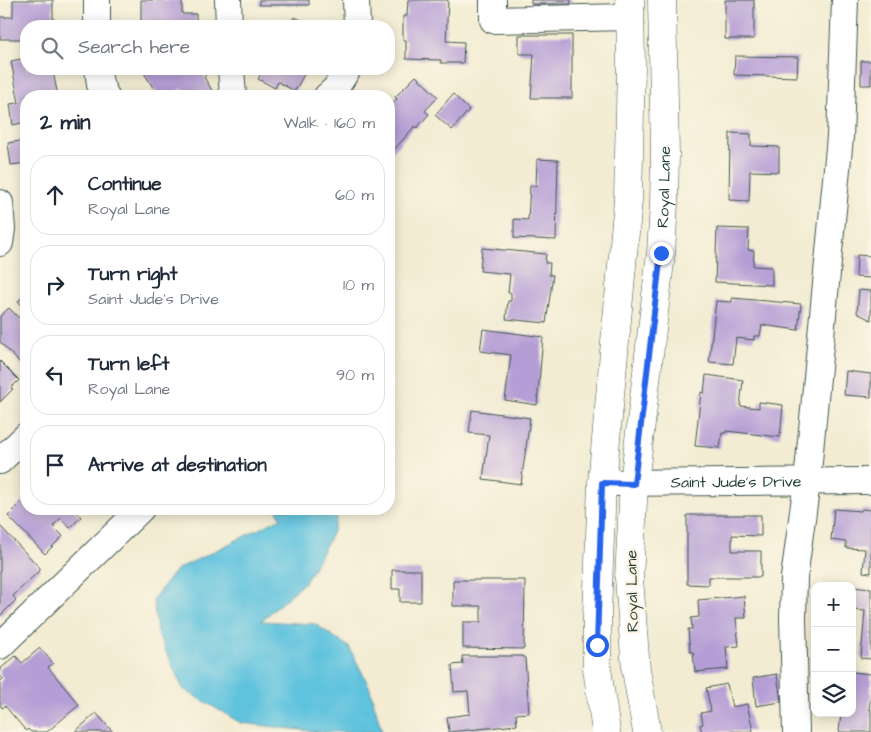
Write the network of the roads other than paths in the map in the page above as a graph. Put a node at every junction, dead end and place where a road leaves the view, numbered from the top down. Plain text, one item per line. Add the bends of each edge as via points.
1 (97, 0) edge
2 (228, 0) edge
3 (356, 0) edge
4 (493, 0) edge
5 (662, 0) edge
6 (845, 0) edge
7 (630, 9) edge
8 (97, 20) edge
9 (229, 20) edge
10 (357, 20) edge
11 (99, 75) edge
12 (231, 75) edge
13 (344, 75) edge
14 (103, 90) edge
15 (233, 90) edge
16 (334, 90) edge
17 (0, 203) edge
18 (0, 243) edge
19 (20, 442) edge
20 (0, 461) edge
21 (871, 481) edge
22 (808, 482) junction
23 (602, 483) junction
24 (634, 484) junction
25 (135, 515) edge
26 (0, 646) edge
27 (606, 732) edge
28 (647, 732) edge
29 (796, 732) edge

1 - 8 street
2 - 9 street
3 - 10 street
4 - 7 street via 493,20
5 - 24 main road, Royal Lane via 664,204
6 - 22 street via 840,137
7 - 23 main road, Royal Lane via 628,200
11 - 14 street
12 - 15 street
13 - 16 street
17 - 18 street
19 - 20 street
21 - 22 street, Saint Jude's Drive
22 - 24 street, Saint Jude's Drive
22 - 29 street via 794,578 792,618
23 - 24 street, Saint Jude's Drive
23 - 27 main road, Royal Lane via 597,668
24 - 28 main road, Royal Lane via 629,578 636,670
25 - 26 street

